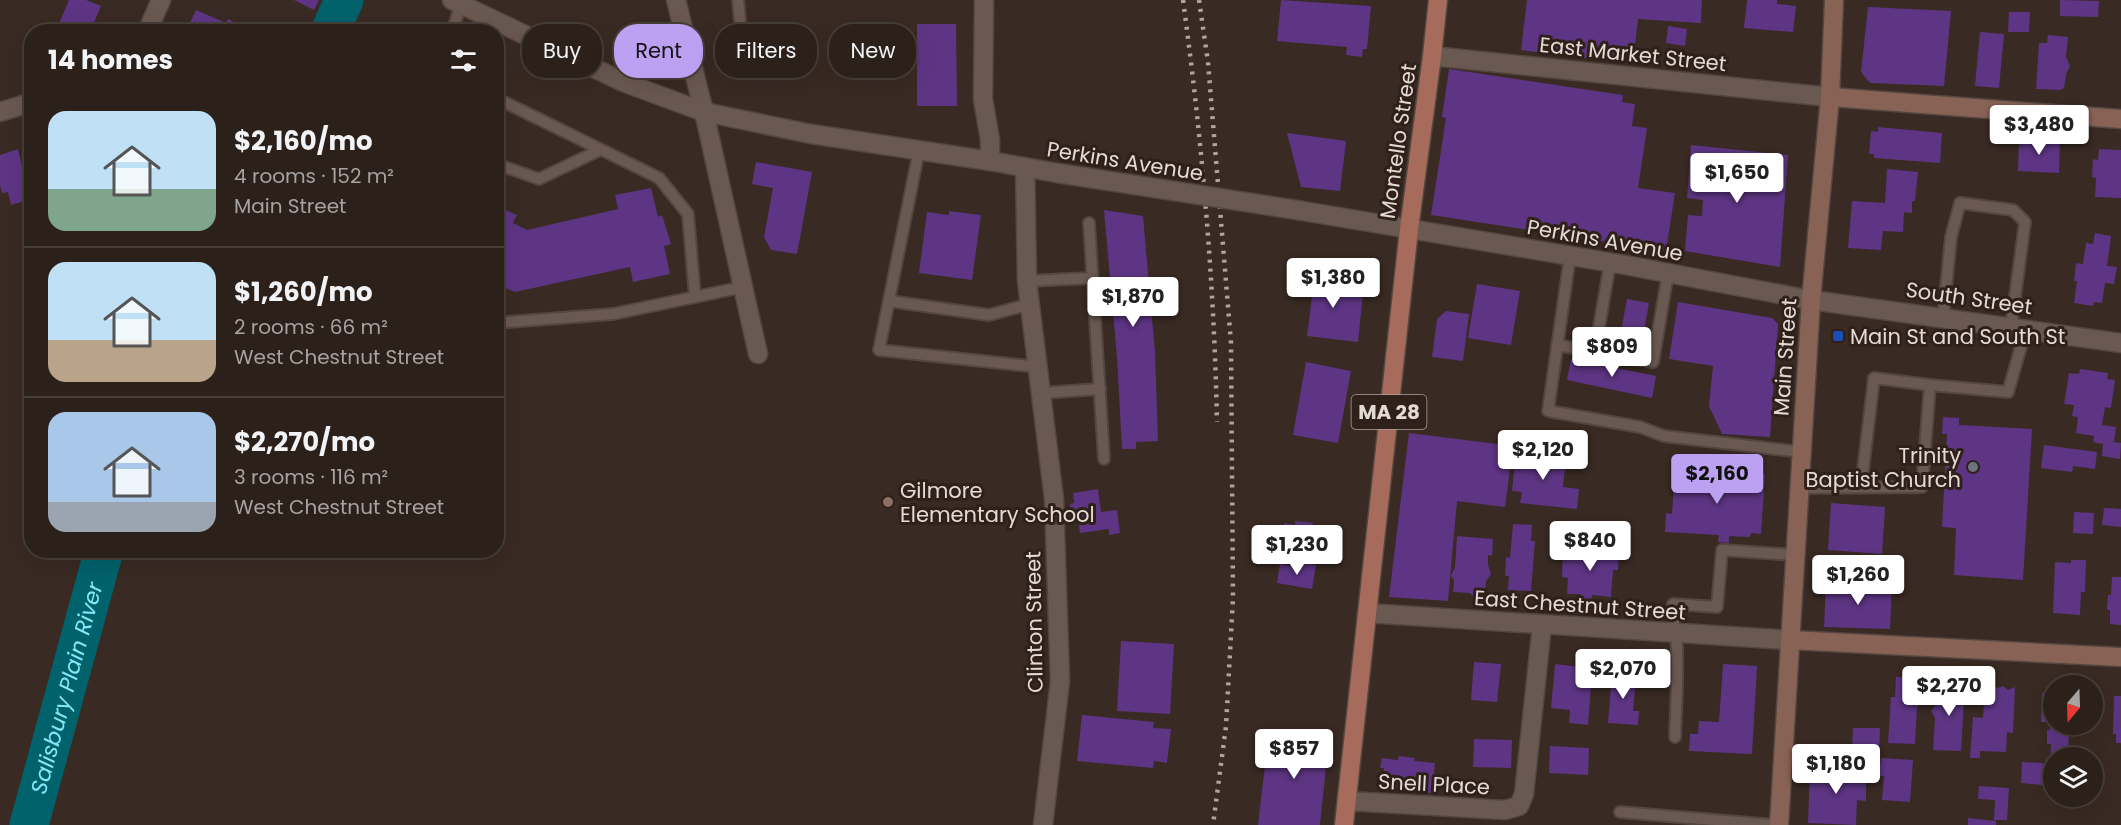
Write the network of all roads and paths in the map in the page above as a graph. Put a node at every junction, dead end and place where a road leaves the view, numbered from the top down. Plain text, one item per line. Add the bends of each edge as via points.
1 (161, 0) edge
2 (676, 0) edge
3 (738, 0) edge
4 (984, 0) edge
5 (1438, 0) edge
6 (1834, 0) edge
7 (457, 2) edge
8 (740, 20) dead end
9 (150, 24) edge
10 (453, 24) edge
11 (503, 24) edge
12 (504, 25) edge
13 (1432, 56) junction
14 (1830, 97) junction
15 (504, 102) edge
16 (24, 104) edge
17 (0, 112) edge
18 (704, 112) junction
19 (2121, 118) edge
20 (600, 150) junction
21 (919, 150) junction
22 (990, 161) junction
23 (504, 167) edge
24 (1025, 167) junction
25 (1089, 224) dead end
26 (1409, 229) junction
27 (1570, 256) junction
28 (1610, 263) junction
29 (1668, 273) junction
30 (1092, 278) junction
31 (1027, 281) junction
32 (743, 287) junction
33 (695, 297) junction
34 (1811, 300) junction
35 (889, 301) junction
36 (1030, 304) junction
37 (1943, 318) junction
38 (507, 322) dead end
39 (2018, 328) junction
40 (2121, 343) edge
41 (1557, 345) junction
42 (1595, 351) junction
43 (758, 354) dead end
44 (1038, 367) junction
45 (1930, 385) junction
46 (1100, 389) junction
47 (1041, 393) junction
48 (1802, 452) junction
49 (1104, 459) dead end
50 (1861, 487) junction
51 (1799, 488) junction
52 (1795, 555) junction
53 (1367, 613) junction
54 (1542, 625) junction
55 (1677, 634) junction
56 (1790, 640) junction
57 (2121, 657) edge
58 (1675, 737) dead end
59 (1347, 801) junction
60 (1620, 812) dead end
61 (1043, 825) edge
62 (1344, 825) edge
63 (1773, 825) edge
64 (1779, 825) edge

1 - 9 street
2 - 18 street
3 - 8 lane
4 - 22 street via 983,99
5 - 13 main road, Montello Street / MA 28
6 - 14 main road, Main Street
7 - 10 lane
7 - 11 street, Perkins Avenue
12 - 18 street, Perkins Avenue via 623,82
13 - 14 street, East Market Street
13 - 26 main road, Montello Street / MA 28
14 - 19 main road
14 - 34 main road, Main Street
15 - 20 lane
16 - 17 street
18 - 21 street, Perkins Avenue via 811,134
18 - 32 street
20 - 23 lane via 539,179
20 - 33 lane via 659,178 688,214
21 - 22 street, Perkins Avenue
21 - 35 lane
22 - 24 street, Perkins Avenue
24 - 26 street, Perkins Avenue, bridge
24 - 31 street, Clinton Street
25 - 30 lane
26 - 27 street, Perkins Avenue
26 - 53 main road, Montello Street / MA 28
27 - 28 street, Perkins Avenue
27 - 41 lane
28 - 29 street, Perkins Avenue
28 - 42 lane
29 - 34 street, Perkins Avenue
29 - 42 lane via 1653,362
30 - 31 lane
30 - 46 lane
31 - 36 street, Clinton Street
32 - 33 lane
32 - 43 street
33 - 38 lane via 613,314
34 - 37 street, South Street
34 - 48 main road, Main Street
35 - 36 lane via 989,315
35 - 44 lane via 879,350
36 - 44 street, Clinton Street
37 - 39 street, South Street
37 - 39 lane via 1951,237 1960,203 2013,210 2025,222
39 - 40 street, South Street
39 - 45 lane via 2008,392
41 - 42 lane
41 - 48 lane via 1548,411 1640,427 1664,436
44 - 47 street, Clinton Street
45 - 50 lane via 1922,487
45 - 50 lane via 1874,378
46 - 47 lane
46 - 49 lane
47 - 61 street, Clinton Street via 1054,499 1060,681
48 - 51 main road, Main Street
50 - 51 lane
51 - 52 main road, Main Street
52 - 55 lane via 1722,550 1718,607 1673,603
52 - 56 main road, Main Street
53 - 54 street, East Chestnut Street
53 - 59 main road, Montello Street / MA 28
54 - 55 street, East Chestnut Street
54 - 59 street, Snell Place via 1524,794 1519,806 1505,810
55 - 56 street, East Chestnut Street
55 - 58 lane
56 - 57 main road
56 - 64 main road, Main Street
59 - 62 main road, Montello Street / MA 28
60 - 63 lane

